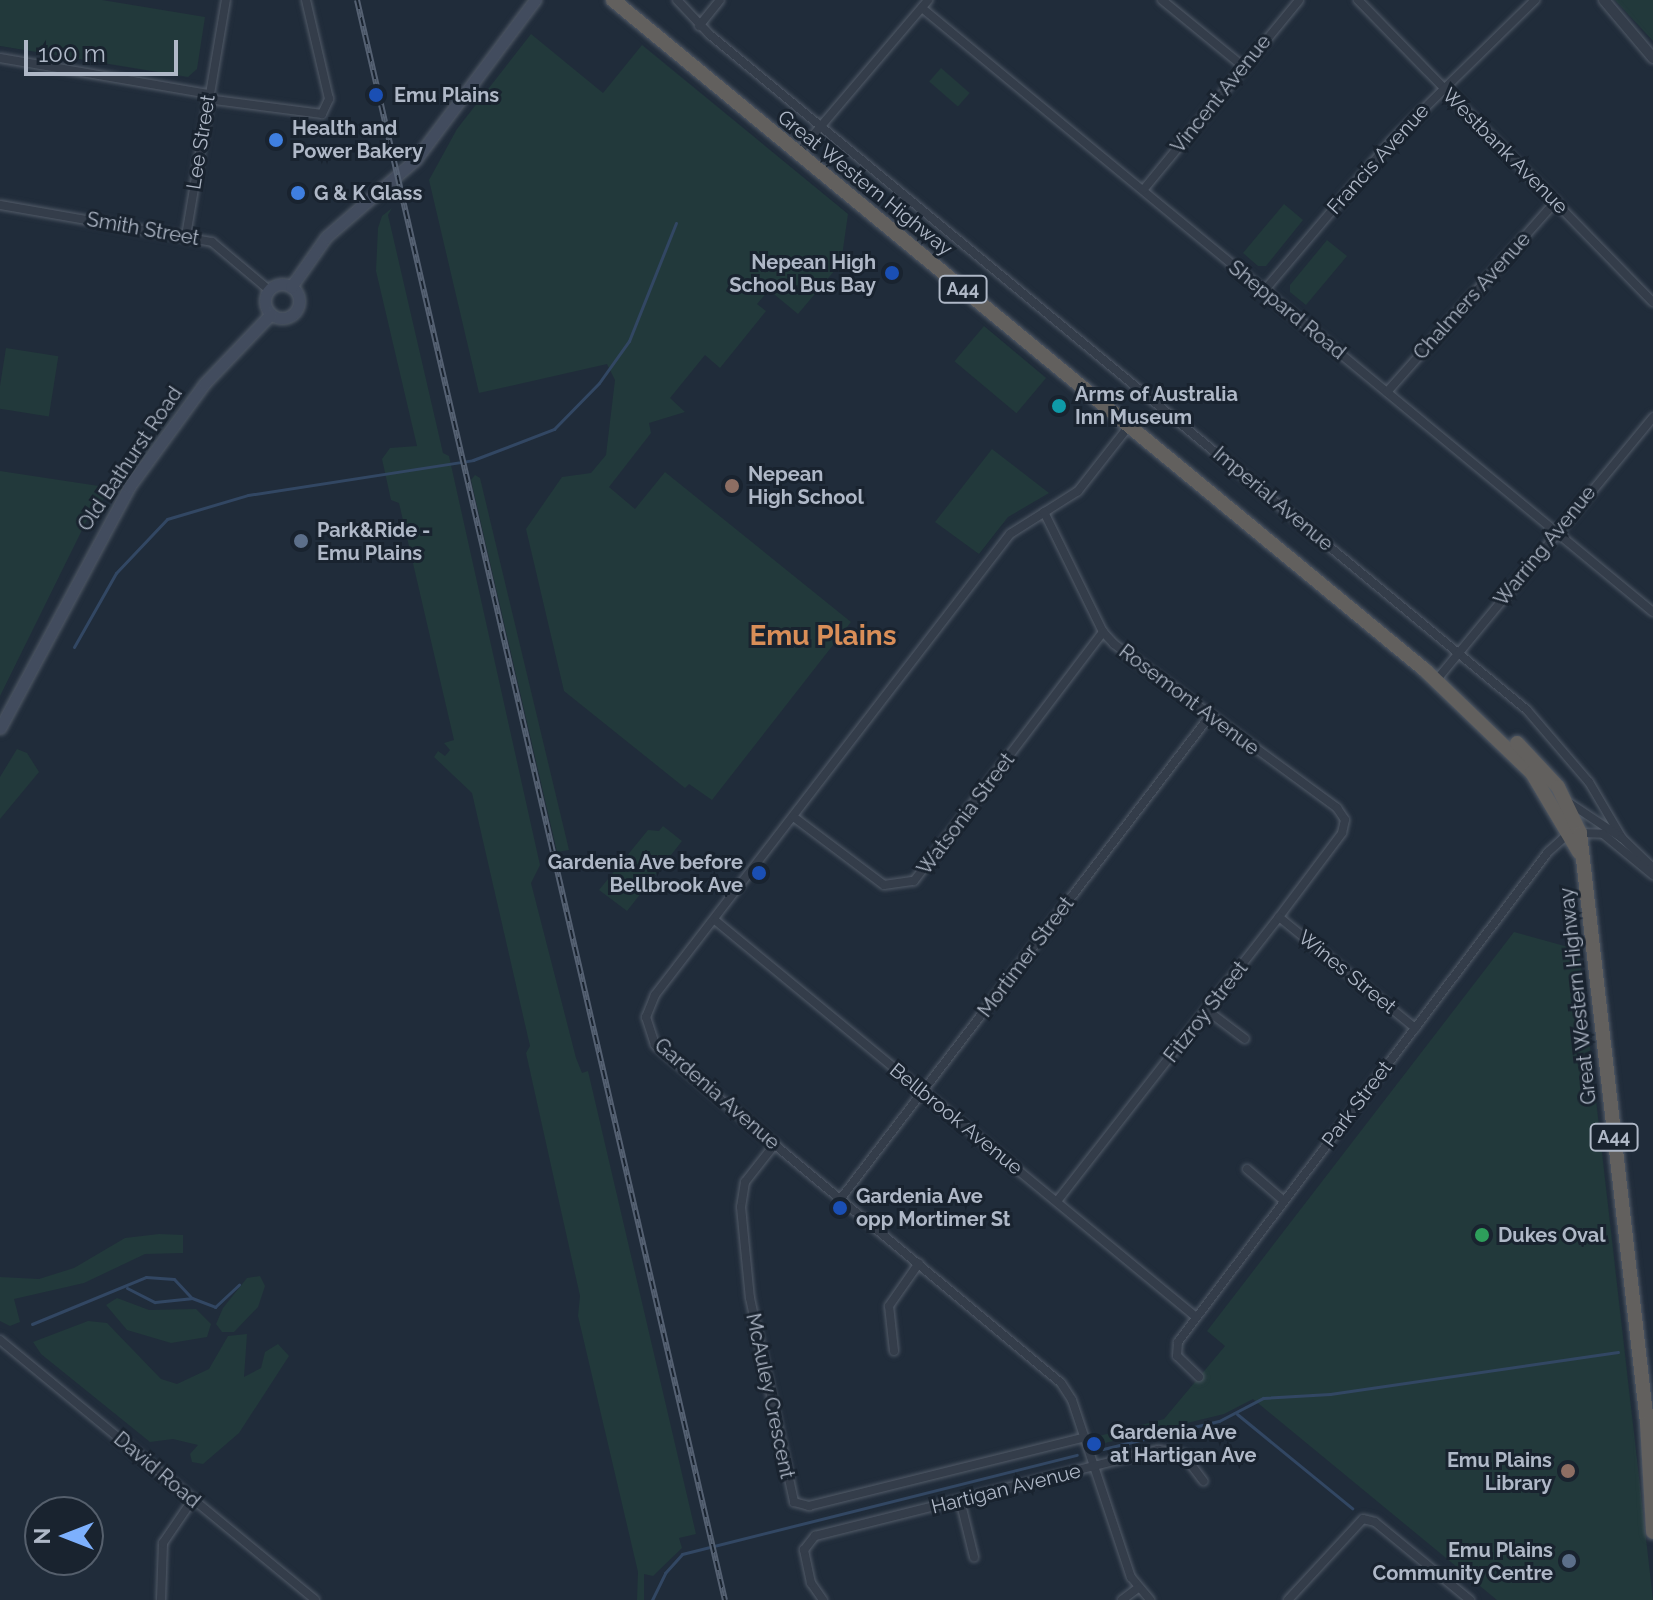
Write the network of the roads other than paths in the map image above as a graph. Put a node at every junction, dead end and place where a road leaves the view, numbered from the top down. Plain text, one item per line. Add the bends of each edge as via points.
1 (226, 0) edge
2 (306, 0) edge
3 (535, 0) edge
4 (613, 0) edge
5 (677, 0) edge
6 (720, 0) edge
7 (928, 0) edge
8 (1162, 0) edge
9 (1299, 0) edge
10 (1358, 0) edge
11 (1535, 0) edge
12 (1604, 0) edge
13 (922, 8) junction
14 (699, 26) junction
15 (0, 58) edge
16 (1653, 58) edge
17 (1244, 67) junction
18 (1443, 88) junction
19 (208, 97) junction
20 (821, 126) junction
21 (798, 153) junction
22 (1144, 189) junction
23 (1556, 201) junction
24 (0, 205) edge
25 (186, 236) junction
26 (291, 287) junction
27 (269, 290) junction
28 (1263, 292) junction
29 (1653, 302) edge
30 (271, 314) junction
31 (1387, 392) junction
32 (1653, 417) edge
33 (1129, 426) junction
34 (1044, 512) junction
35 (1554, 532) junction
36 (1653, 612) edge
37 (1103, 632) junction
38 (1458, 653) junction
39 (1432, 674) junction
40 (1209, 717) junction
41 (1, 725) edge
42 (1567, 802) junction
43 (795, 818) junction
44 (1344, 818) joint
45 (1574, 834) junction
46 (1622, 838) junction
47 (1653, 868) edge
48 (1653, 875) edge
49 (1279, 917) junction
50 (716, 921) junction
51 (1208, 1011) junction
52 (1415, 1028) junction
53 (1245, 1039) dead end
54 (923, 1092) junction
55 (775, 1144) junction
56 (1247, 1169) dead end
57 (842, 1197) junction
58 (1057, 1201) junction
59 (1284, 1201) junction
60 (919, 1263) junction
61 (1196, 1317) junction
62 (0, 1340) edge
63 (894, 1351) dead end
64 (1199, 1377) dead end
65 (1647, 1423) junction
66 (1085, 1437) junction
67 (1653, 1447) edge
68 (1095, 1468) junction
69 (1203, 1481) dead end
70 (193, 1499) junction
71 (960, 1500) junction
72 (1653, 1532) edge
73 (974, 1557) dead end
74 (1138, 1588) junction
75 (161, 1600) edge
76 (315, 1600) edge
77 (823, 1600) edge
78 (1122, 1600) edge
79 (1150, 1600) edge
80 (1288, 1600) edge
81 (1470, 1600) edge

1 - 19 street, Lee Street
2 - 19 street via 329,99 322,114
3 - 26 main road via 416,159 326,237
4 - 21 highway, Great Western Highway / A44
5 - 14 street, Imperial Avenue
6 - 14 street
7 - 13 street
8 - 17 street
9 - 17 street, Vincent Avenue
10 - 18 street, Westbank Avenue
11 - 18 street, Francis Avenue
12 - 16 street
13 - 20 street
13 - 22 street, Sheppard Road
14 - 20 street, Imperial Avenue
15 - 19 street
17 - 22 street, Vincent Avenue
18 - 23 street, Westbank Avenue
18 - 28 street, Francis Avenue
19 - 25 street, Lee Street
20 - 21 street
20 - 38 street, Imperial Avenue
21 - 33 highway, Great Western Highway / A44
22 - 28 street, Sheppard Road
23 - 29 street, Westbank Avenue
23 - 31 street, Chalmers Avenue
24 - 25 street, Smith Street
25 - 27 street, Smith Street via 222,248
26 - 27 main road
26 - 30 main road via 298,299 295,312 286,318
27 - 30 main road via 265,305
28 - 31 street, Sheppard Road
30 - 41 main road, Old Bathurst Road via 204,384 122,497
31 - 35 street, Sheppard Road
32 - 35 street, Warring Avenue
33 - 34 street, Gardenia Avenue via 1084,484
33 - 39 highway, Great Western Highway / A44
34 - 37 street, Rosemont Avenue
34 - 43 street, Gardenia Avenue via 1010,534
35 - 36 street, Sheppard Road
35 - 38 street, Warring Avenue
37 - 40 street, Rosemont Avenue
37 - 43 street, Watsonia Street via 914,881 884,885
38 - 39 street, Warring Avenue
38 - 46 street, Imperial Avenue via 1563,747
39 - 42 highway, Great Western Highway / A44 via 1533,758
39 - 45 highway, Great Western Highway / A44 via 1532,773
40 - 44 street, Rosemont Avenue
40 - 54 street, Mortimer Street
42 - 45 highway, Great Western Highway / A44
42 - 46 street
43 - 50 street, Gardenia Avenue
44 - 49 street, Fitzroy Street via 1342,833
45 - 48 street via 1603,834
45 - 52 street, Park Street via 1548,852
45 - 65 highway, Great Western Highway / A44
46 - 47 street
49 - 51 street, Fitzroy Street
49 - 52 street, Wines Street
50 - 54 street, Bellbrook Avenue
50 - 55 street, Gardenia Avenue via 655,995 647,1011 647,1030 655,1045
51 - 53 street
51 - 58 street, Fitzroy Street
52 - 59 street, Park Street
54 - 57 street, Mortimer Street
54 - 58 street, Bellbrook Avenue
55 - 57 street, Gardenia Avenue
55 - 66 street, McAuley Crescent via 745,1182 741,1207 750,1298 794,1502 809,1506
56 - 59 street
57 - 60 street, Gardenia Avenue
58 - 61 street, Bellbrook Avenue
59 - 61 street, Park Street
60 - 63 street via 889,1306
60 - 66 street, Gardenia Avenue via 1054,1374 1072,1400
61 - 64 street, Park Street via 1176,1352
62 - 70 street, David Road
65 - 67 highway, Great Western Highway / A44
65 - 72 highway, Great Western Highway / A44
66 - 68 street, Gardenia Avenue
68 - 69 street, Hartigan Avenue via 1170,1450 1187,1456
68 - 71 street, Hartigan Avenue
68 - 74 street, Gardenia Avenue
70 - 75 street via 163,1543
70 - 76 street, David Road
71 - 73 street
71 - 77 street, Hartigan Avenue via 815,1536 804,1550 811,1583
74 - 78 street
74 - 79 street, Gardenia Avenue
80 - 81 street via 1363,1519 1375,1522

